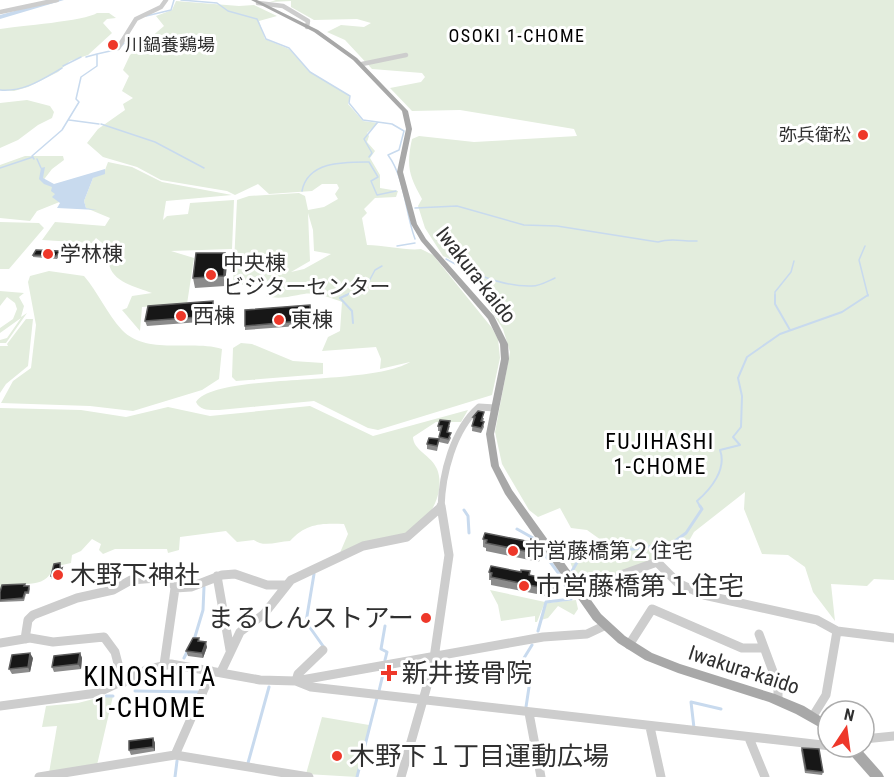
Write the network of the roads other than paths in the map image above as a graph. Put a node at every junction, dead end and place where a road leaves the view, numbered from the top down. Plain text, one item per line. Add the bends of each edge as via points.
1 (57, 0) edge
2 (166, 0) edge
3 (259, 1) edge
4 (0, 12) edge
5 (118, 48) dead end
6 (406, 55) dead end
7 (362, 64) junction
8 (495, 408) junction
9 (441, 507) junction
10 (217, 576) junction
11 (284, 585) junction
12 (175, 588) junction
13 (585, 599) junction
14 (604, 626) junction
15 (837, 631) junction
16 (759, 634) dead end
17 (894, 638) edge
18 (25, 639) junction
19 (0, 643) edge
20 (629, 645) junction
21 (764, 648) junction
22 (230, 650) junction
23 (323, 650) dead end
24 (434, 656) junction
25 (164, 664) junction
26 (216, 671) junction
27 (296, 681) junction
28 (123, 683) junction
29 (778, 699) junction
30 (423, 701) junction
31 (0, 706) edge
32 (529, 713) junction
33 (813, 716) junction
34 (816, 718) edge
35 (650, 727) junction
36 (894, 736) edge
37 (749, 738) junction
38 (876, 738) edge
39 (816, 745) edge
40 (175, 755) junction
41 (862, 759) edge
42 (39, 777) edge
43 (309, 777) edge
44 (401, 777) edge
45 (541, 777) edge
46 (661, 777) edge
47 (765, 777) edge
48 (878, 777) edge

1 - 4 street
2 - 5 street via 162,7 136,19
3 - 7 main road, Iwakura-kaido
6 - 7 street
7 - 8 main road, Iwakura-kaido via 408,118 400,172 417,230 488,314 501,336 506,359
8 - 9 street via 479,407 467,419 444,478
8 - 13 main road, Iwakura-kaido via 491,449 499,477
9 - 11 street via 410,536 356,548
9 - 24 street via 450,550
10 - 11 street via 240,573 264,584
10 - 12 street via 202,586
10 - 22 street
11 - 22 street via 264,614 240,632
12 - 18 street via 170,577 131,580 113,590 77,598 33,615 28,620
12 - 25 street
13 - 14 main road, Iwakura-kaido
13 - 15 street via 621,575 657,562 678,583 704,595 817,620
14 - 20 main road, Iwakura-kaido
14 - 24 street via 587,634 543,637
15 - 17 street
15 - 33 street via 826,695
16 - 21 street
18 - 19 street
18 - 28 street via 53,642 106,637
20 - 21 street via 652,609 742,648
20 - 29 main road, Iwakura-kaido via 701,678
21 - 29 street
22 - 26 street
23 - 27 street via 298,674
24 - 27 street
24 - 30 street
25 - 26 street
25 - 28 street
26 - 27 street via 267,681
26 - 40 street
27 - 30 street via 311,687
28 - 31 street via 86,696
29 - 33 main road, Iwakura-kaido
30 - 32 street
30 - 44 street
32 - 35 street
32 - 45 street
33 - 34 main road, Iwakura-kaido
35 - 37 street
35 - 46 street
36 - 38 street
37 - 39 street
37 - 47 street
40 - 42 street
40 - 43 street
41 - 48 main road

